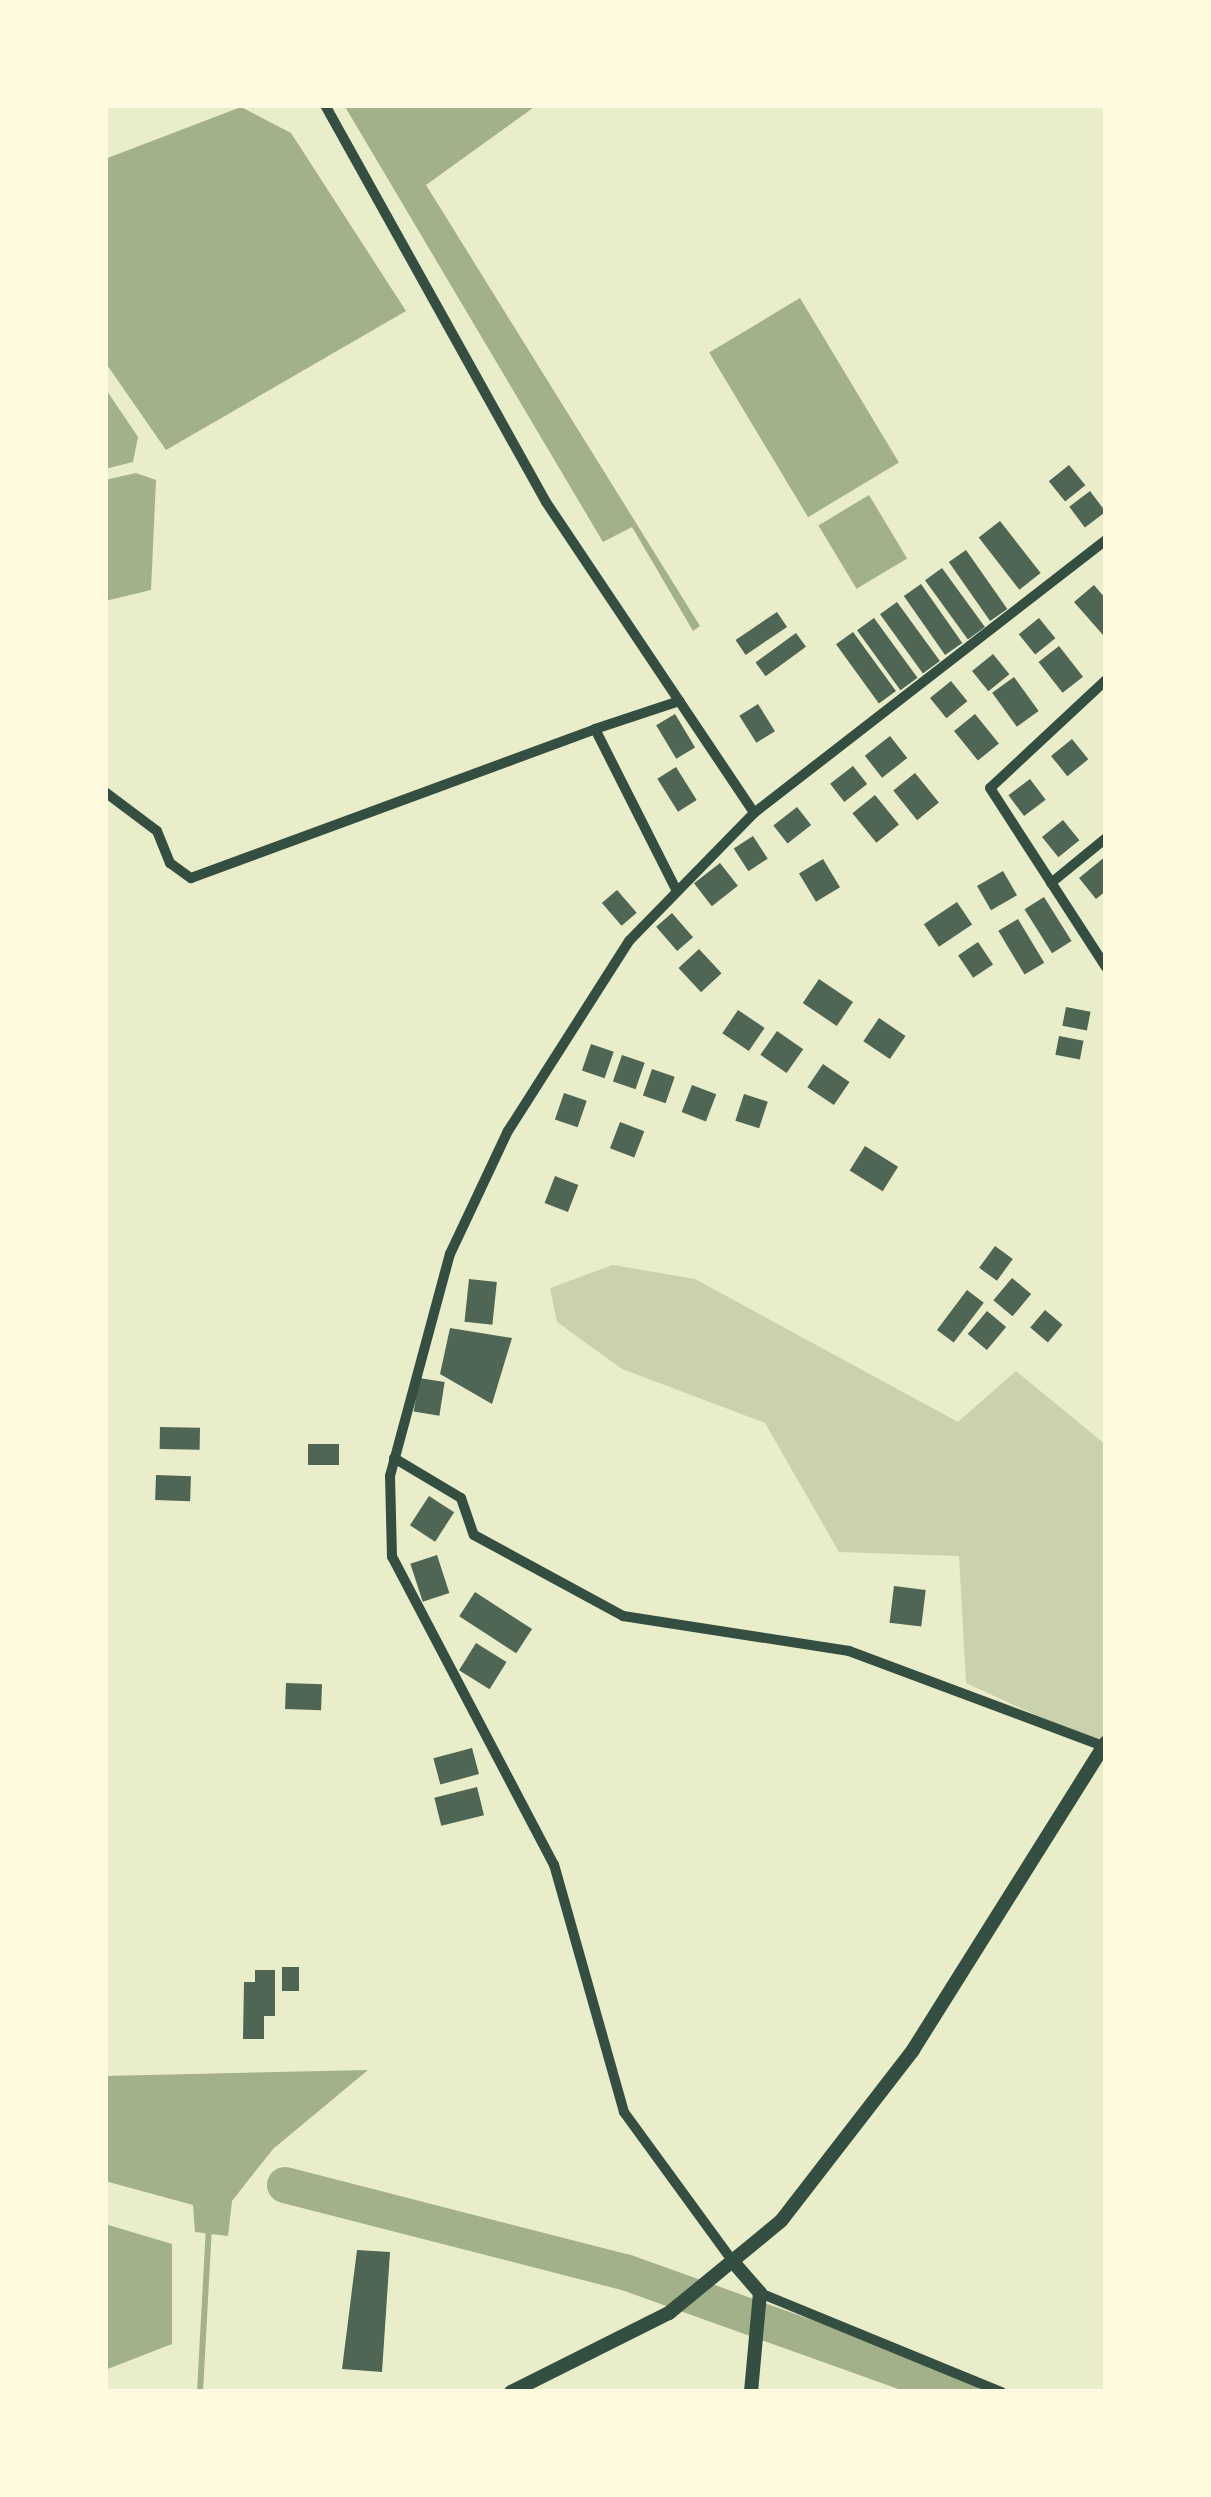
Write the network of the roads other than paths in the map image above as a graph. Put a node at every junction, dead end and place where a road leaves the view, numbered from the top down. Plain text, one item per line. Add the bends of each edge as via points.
1 (325, 105) edge
2 (1106, 540) edge
3 (1106, 680) edge
4 (679, 701) junction
5 (595, 728) junction
6 (105, 792) edge
7 (754, 813) junction
8 (1106, 838) edge
9 (1051, 883) junction
10 (677, 891) junction
11 (1106, 967) edge
12 (394, 1458) junction
13 (1105, 1745) edge
14 (734, 2263) junction
15 (760, 2293) junction
16 (511, 2392) edge
17 (751, 2392) edge
18 (1001, 2392) edge

1 - 4 street via 546,502
2 - 7 street
3 - 9 street via 990,788
4 - 5 street
4 - 7 street
5 - 6 street via 191,878 170,863 157,831
5 - 10 street
7 - 10 street
8 - 9 street
9 - 11 street
10 - 12 street via 628,941 508,1131 451,1254
12 - 13 street via 461,1498 474,1535 622,1616 849,1651
12 - 14 street via 392,1557 554,1865 624,2112
13 - 14 street via 877,2101 829,2168
14 - 15 street
14 - 16 street via 669,2313
15 - 17 street
15 - 18 street

